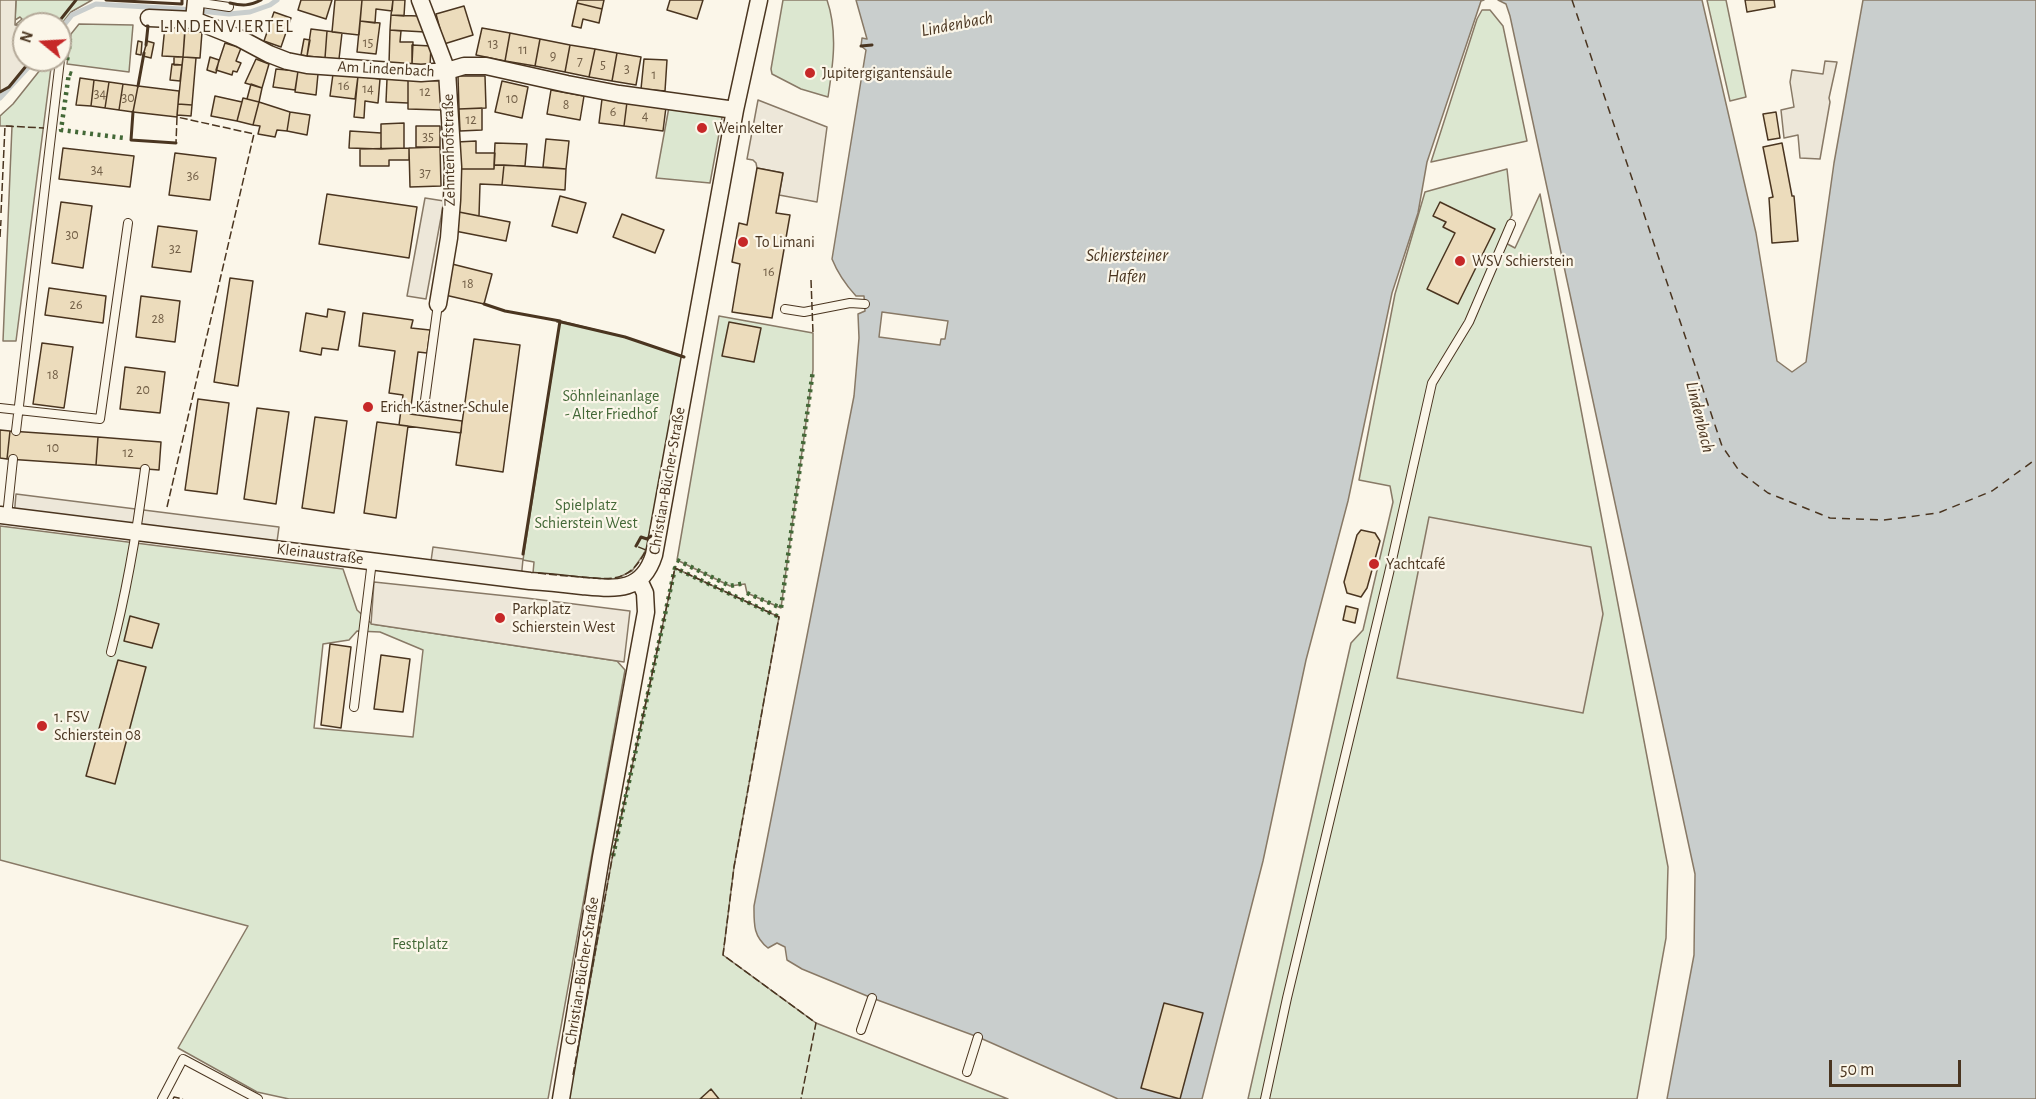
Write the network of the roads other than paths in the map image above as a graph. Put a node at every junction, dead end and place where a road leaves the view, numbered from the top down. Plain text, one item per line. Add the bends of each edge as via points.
1 (420, 0) edge
2 (759, 0) edge
3 (229, 7) dead end
4 (195, 9) edge
5 (149, 18) dead end
6 (447, 71) junction
7 (58, 72) edge
8 (730, 109) junction
9 (128, 223) dead end
10 (1511, 224) dead end
11 (438, 303) joint
12 (865, 304) dead end
13 (785, 309) dead end
14 (424, 400) dead end
15 (0, 408) edge
16 (18, 410) junction
17 (16, 431) dead end
18 (13, 459) dead end
19 (145, 469) dead end
20 (4, 515) edge
21 (137, 531) junction
22 (372, 560) junction
23 (639, 580) junction
24 (111, 652) dead end
25 (354, 707) dead end
26 (872, 998) dead end
27 (861, 1030) dead end
28 (978, 1037) dead end
29 (967, 1072) dead end
30 (162, 1099) edge
31 (258, 1099) edge
32 (561, 1099) edge
33 (1265, 1099) edge

1 - 6 street, Zehntenhofstraße
2 - 8 street, Christian-Bücher-Straße
3 - 4 lane
4 - 5 street, Am Lindenbach
4 - 6 street, Am Lindenbach via 238,38 297,63 421,73
6 - 8 street, Am Lindenbach via 486,66 620,94
6 - 11 street, Zehntenhofstraße via 452,200
7 - 16 lane
8 - 23 street, Christian-Bücher-Straße via 654,555
9 - 16 lane via 100,419
10 - 33 lane via 1469,322 1432,383
11 - 14 lane
12 - 13 lane via 804,312
15 - 16 lane
16 - 17 lane
18 - 20 lane
19 - 21 lane
20 - 21 street, Kleinaustraße
21 - 22 street, Kleinaustraße
21 - 24 lane
22 - 23 street, Kleinaustraße via 610,588
22 - 25 lane
23 - 32 street, Christian-Bücher-Straße via 645,593 646,612
26 - 27 lane
28 - 29 lane
30 - 31 lane via 183,1059

